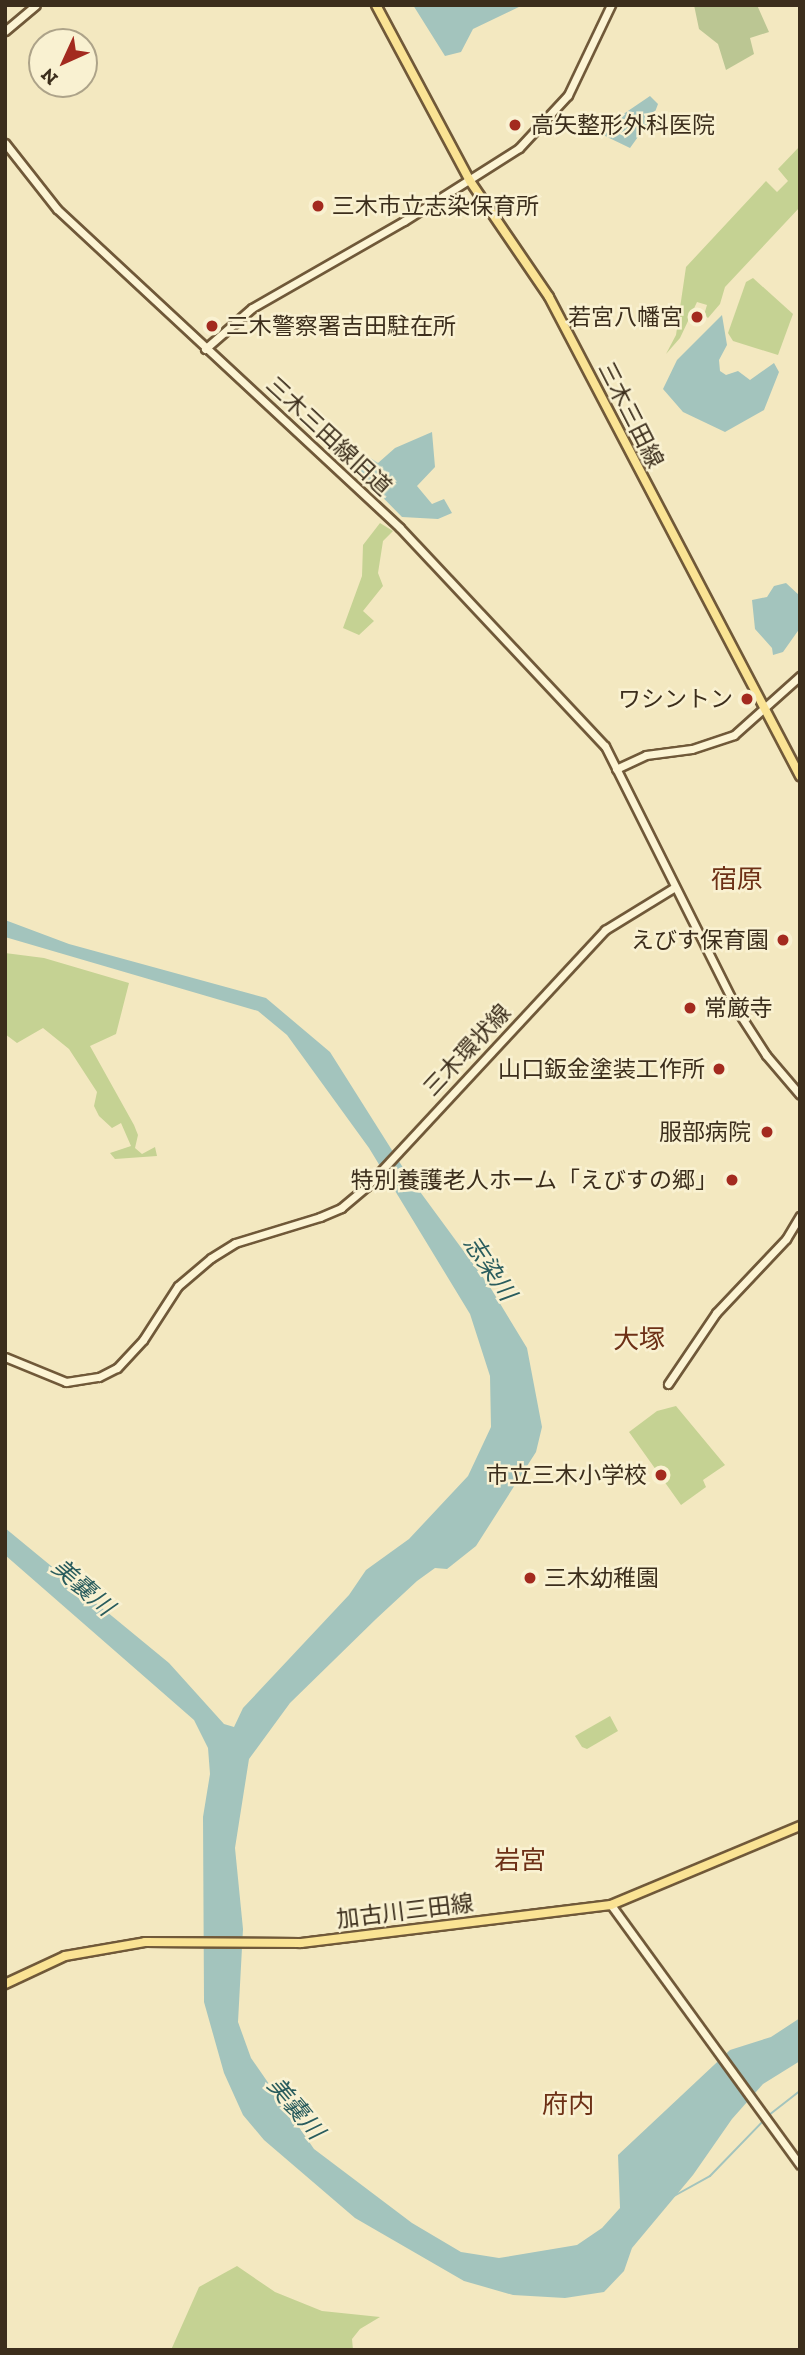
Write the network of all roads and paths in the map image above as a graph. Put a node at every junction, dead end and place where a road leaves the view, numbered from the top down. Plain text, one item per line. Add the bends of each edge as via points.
1 (36, 5) edge
2 (376, 5) edge
3 (611, 5) edge
4 (5, 31) edge
5 (5, 143) edge
6 (470, 181) junction
7 (205, 349) junction
8 (800, 676) edge
9 (767, 709) junction
10 (616, 769) junction
11 (800, 776) edge
12 (675, 887) junction
13 (800, 1095) edge
14 (800, 1216) edge
15 (5, 1357) edge
16 (668, 1384) dead end
17 (800, 1826) edge
18 (611, 1905) junction
19 (5, 1984) edge
20 (800, 2165) edge

1 - 4 street
2 - 6 main road, 三木三田線
3 - 6 street via 560,106 509,157
5 - 7 street, 三木三田線旧道 via 57,209
6 - 7 street via 251,308
6 - 9 main road, 三木三田線 via 549,297
7 - 10 street, 三木三田線旧道 via 400,528 587,726
8 - 9 street
9 - 10 street via 717,743 646,755
9 - 11 main road, 三木三田線
10 - 12 street
12 - 13 street via 748,1028
12 - 15 street, 三木環状線 via 605,930 411,1140 341,1208 235,1243 211,1258 170,1296 130,1358 99,1377 66,1382
14 - 16 street via 786,1239 716,1313
17 - 18 main road, 加古川三田線
18 - 19 main road, 加古川三田線 via 301,1943 190,1939 65,1956
18 - 20 street

